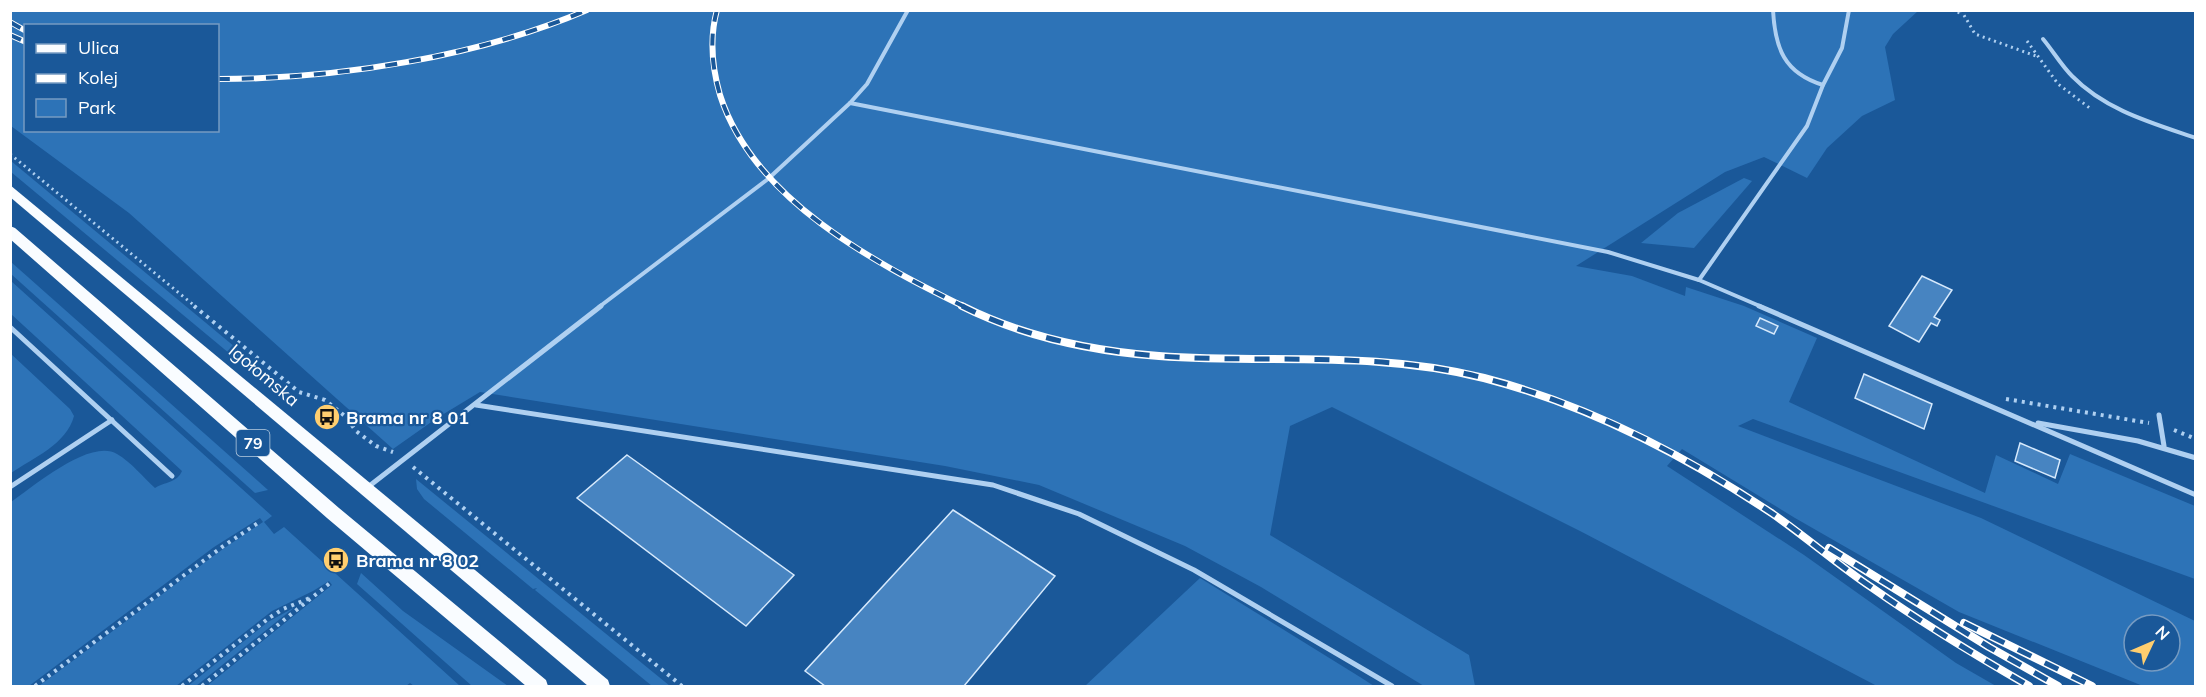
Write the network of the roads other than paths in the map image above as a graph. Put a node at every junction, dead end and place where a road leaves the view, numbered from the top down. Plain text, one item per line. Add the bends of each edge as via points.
1 (908, 10) edge
2 (1773, 10) edge
3 (1850, 10) edge
4 (2043, 39) dead end
5 (1823, 85) junction
6 (850, 104) junction
7 (2196, 138) edge
8 (10, 189) edge
9 (10, 231) edge
10 (1699, 280) junction
11 (10, 327) edge
12 (476, 405) junction
13 (2159, 415) dead end
14 (112, 420) junction
15 (2030, 422) junction
16 (2164, 446) junction
17 (2196, 458) edge
18 (172, 476) dead end
19 (10, 487) edge
20 (366, 489) junction
21 (2196, 495) edge
22 (539, 687) edge
23 (601, 687) edge
24 (1392, 687) edge

1 - 6 lane via 867,84
2 - 5 lane via 1779,51 1804,79
3 - 5 lane via 1842,48
4 - 7 lane via 2080,83 2109,104
5 - 10 lane via 1806,126
6 - 10 lane via 1608,252
6 - 12 lane via 768,179
8 - 20 main road, Igołomska / 79
9 - 22 main road, 79
10 - 15 lane
11 - 14 lane
12 - 20 lane
12 - 24 lane via 993,485 1079,514 1194,570
13 - 16 lane
14 - 18 lane
14 - 19 lane
15 - 16 lane
15 - 21 lane
16 - 17 lane
20 - 23 main road, Igołomska / 79

